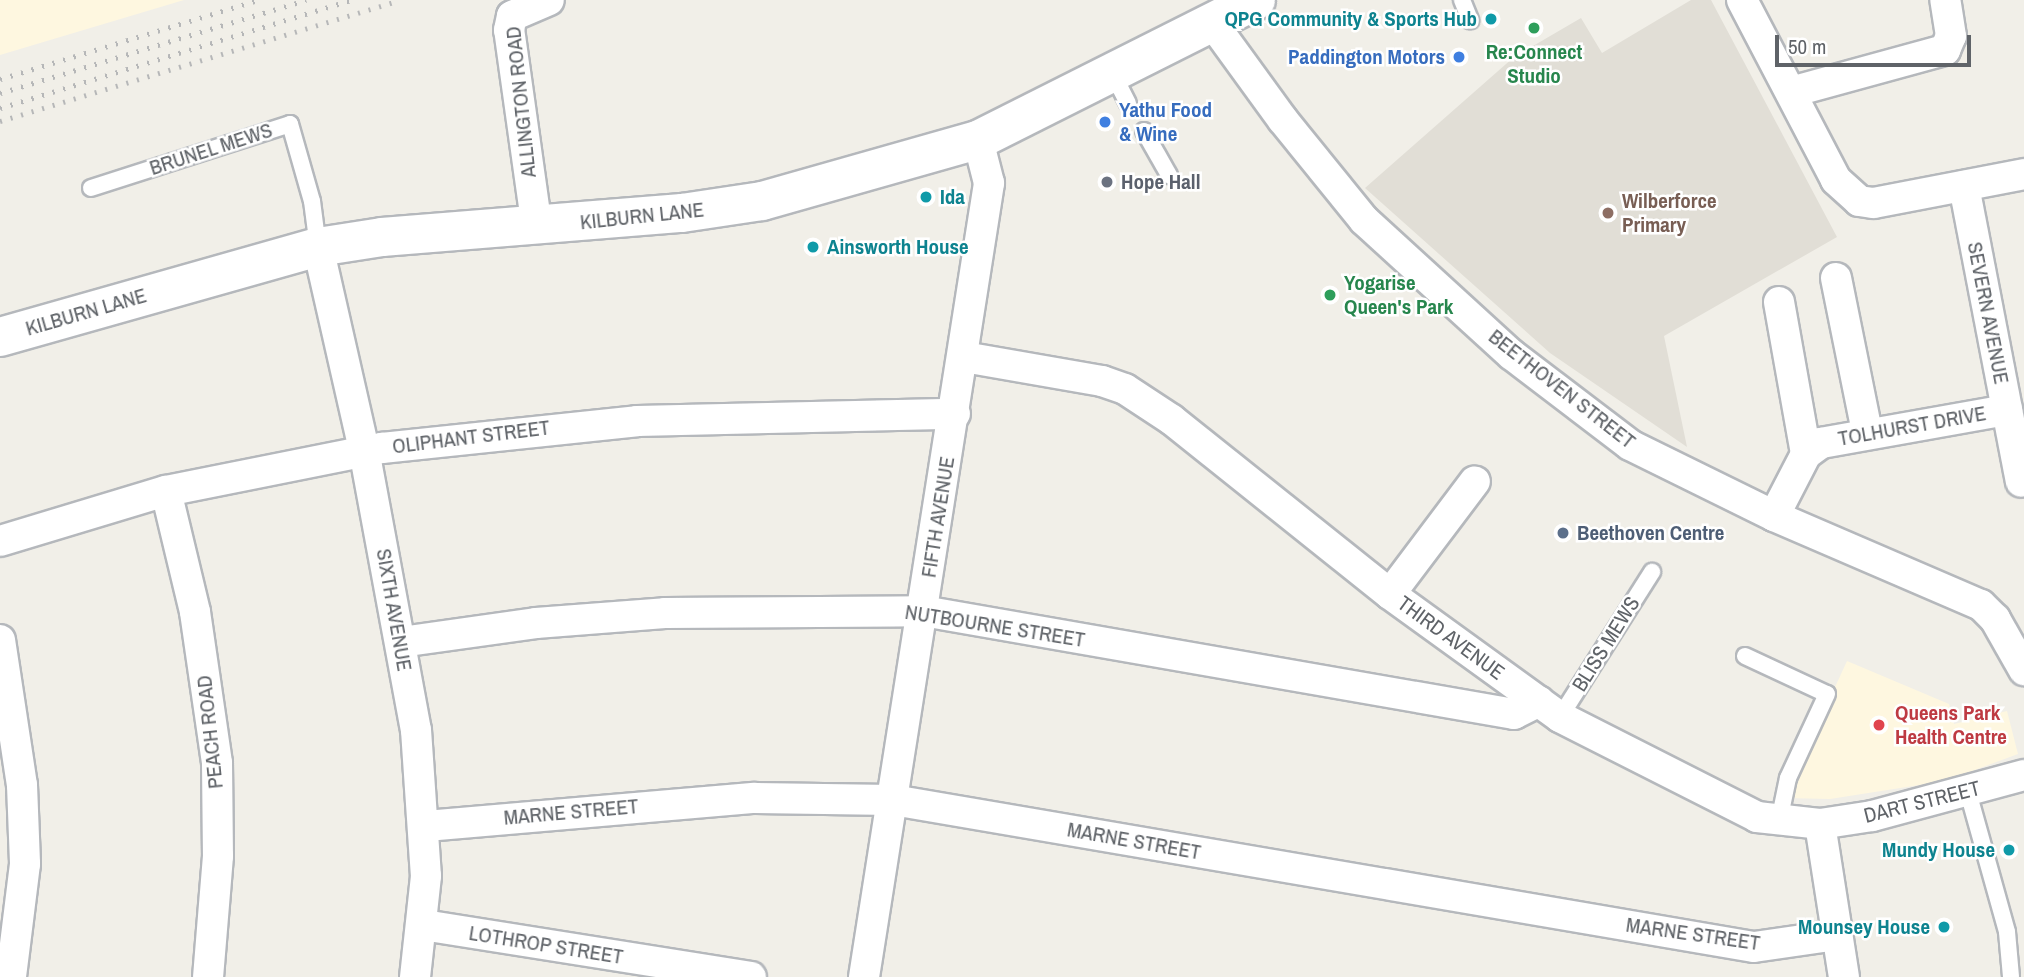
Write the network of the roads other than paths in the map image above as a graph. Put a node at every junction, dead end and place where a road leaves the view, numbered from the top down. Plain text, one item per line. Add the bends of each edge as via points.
1 (549, 0) edge
2 (1462, 0) edge
3 (1742, 0) edge
4 (1945, 0) edge
5 (1233, 8) edge
6 (1470, 20) dead end
7 (1791, 92) junction
8 (1144, 131) dead end
9 (978, 140) junction
10 (2024, 174) edge
11 (1169, 175) dead end
12 (1964, 186) junction
13 (91, 187) dead end
14 (537, 228) junction
15 (318, 247) junction
16 (1836, 278) dead end
17 (1779, 302) dead end
18 (0, 337) edge
19 (964, 357) junction
20 (2007, 410) junction
21 (955, 414) junction
22 (1867, 432) junction
23 (364, 450) junction
24 (1806, 454) junction
25 (1475, 481) dead end
26 (2021, 482) dead end
27 (166, 491) junction
28 (1774, 516) junction
29 (0, 541) edge
30 (1651, 572) dead end
31 (1390, 594) junction
32 (923, 611) junction
33 (0, 640) edge
34 (401, 642) junction
35 (1745, 656) dead end
36 (2024, 670) edge
37 (1550, 709) junction
38 (2024, 775) edge
39 (1968, 792) junction
40 (892, 800) junction
41 (1779, 821) junction
42 (1820, 824) junction
43 (426, 826) junction
44 (423, 925) junction
45 (1837, 935) junction
46 (11, 977) edge
47 (208, 977) edge
48 (415, 977) edge
49 (751, 977) edge
50 (864, 977) edge
51 (1844, 977) edge
52 (2011, 977) edge

1 - 14 street, ALLINGTON ROAD via 512,16 509,30
2 - 6 lane
3 - 7 street
4 - 7 street via 1951,36 1945,50
5 - 9 main road, KILBURN LANE via 1120,87
5 - 28 street, BEETHOVEN STREET via 1283,120 1364,220 1512,355 1630,445
7 - 12 street via 1836,180 1859,201 1874,203
8 - 11 lane
9 - 14 main road, KILBURN LANE via 762,201
9 - 19 street, FIFTH AVENUE via 989,183
10 - 12 street
12 - 20 street, SEVERN AVENUE
13 - 15 lane, BRUNEL MEWS via 290,124 312,201
14 - 15 main road, KILBURN LANE via 383,237
15 - 18 main road, KILBURN LANE
15 - 23 street, SIXTH AVENUE
16 - 22 street
17 - 24 street
19 - 21 street, FIFTH AVENUE
19 - 31 street, THIRD AVENUE via 1125,389 1172,420
20 - 22 street, TOLHURST DRIVE
20 - 26 street, SEVERN AVENUE
21 - 23 street, OLIPHANT STREET via 637,421
21 - 32 street, FIFTH AVENUE
22 - 24 street, TOLHURST DRIVE via 1821,443
23 - 27 street, OLIPHANT STREET
23 - 34 street, SIXTH AVENUE
24 - 28 street
25 - 31 street
27 - 29 street, OLIPHANT STREET
27 - 47 street, PEACH ROAD via 195,611 217,763 218,856
28 - 36 street, BEETHOVEN STREET via 1981,605 1996,619
30 - 37 lane, BLISS MEWS
31 - 37 street, THIRD AVENUE
32 - 34 street, NUTBOURNE STREET via 665,613 536,623
32 - 37 street, NUTBOURNE STREET via 1514,715
32 - 40 street, FIFTH AVENUE
33 - 46 street via 22,785 25,864
34 - 43 street, SIXTH AVENUE
35 - 41 lane via 1827,694 1788,778
37 - 41 street, THIRD AVENUE via 1757,817
38 - 39 street, DART STREET
39 - 42 street, DART STREET
39 - 52 lane via 2007,932
40 - 43 street, MARNE STREET via 755,798
40 - 45 street, MARNE STREET via 1754,947
40 - 50 street, FIFTH AVENUE
41 - 42 street, THIRD AVENUE
42 - 45 street
43 - 44 street, SIXTH AVENUE
44 - 48 street, SIXTH AVENUE
44 - 49 street, LOTHROP STREET
45 - 51 street

